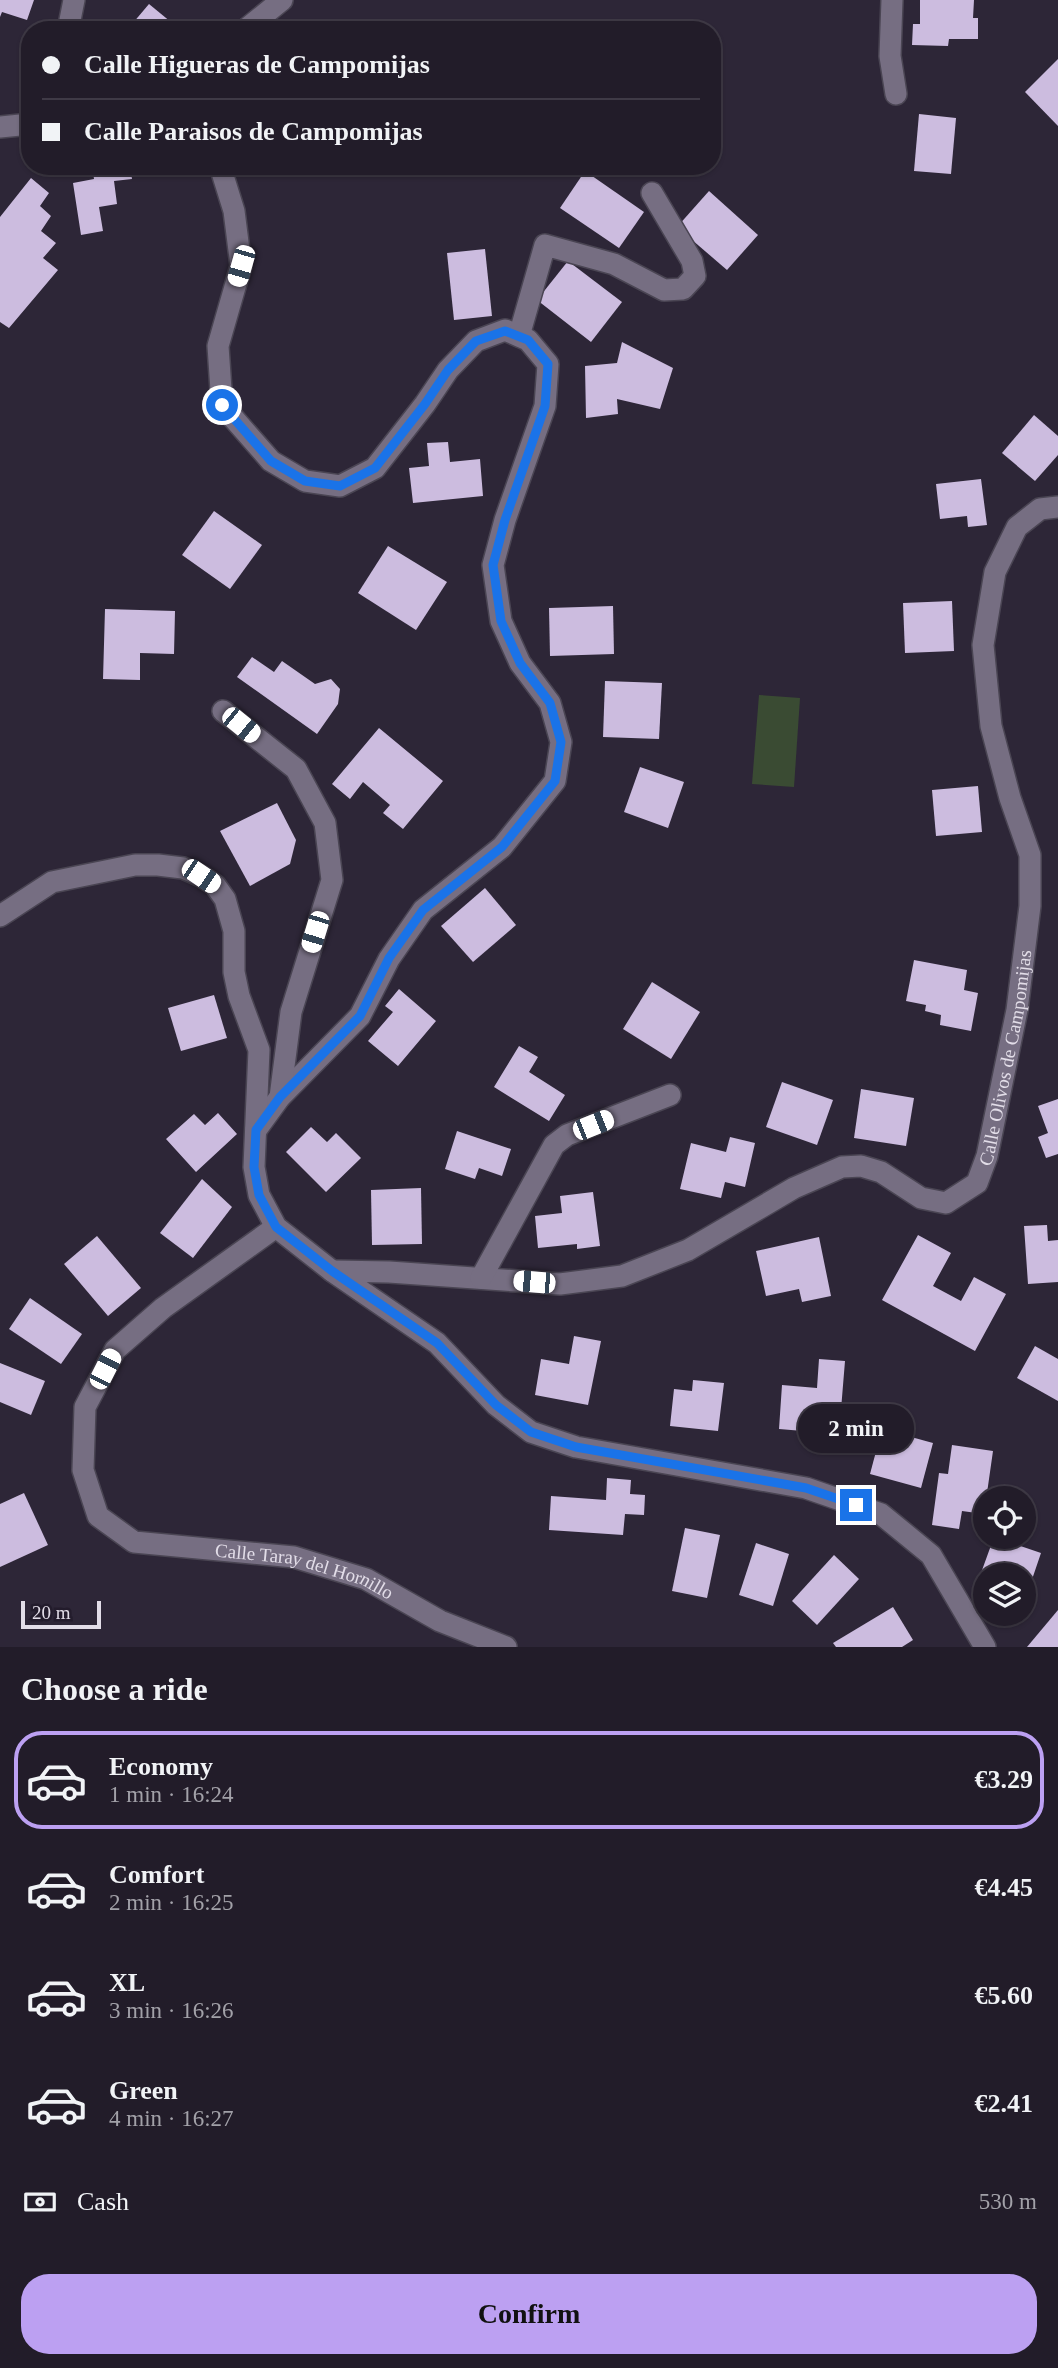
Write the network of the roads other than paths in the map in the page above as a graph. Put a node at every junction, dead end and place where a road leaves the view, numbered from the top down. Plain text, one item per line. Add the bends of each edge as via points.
1 (74, 0) edge
2 (282, 0) edge
3 (892, 0) edge
4 (70, 21) edge
5 (256, 21) edge
6 (896, 94) dead end
7 (21, 125) edge
8 (0, 127) edge
9 (223, 175) edge
10 (652, 193) dead end
11 (519, 336) junction
12 (1058, 507) edge
13 (223, 710) dead end
14 (0, 916) edge
15 (670, 1095) dead end
16 (280, 1097) junction
17 (256, 1130) junction
18 (276, 1227) junction
19 (332, 1271) junction
20 (481, 1278) junction
21 (506, 1647) edge
22 (985, 1647) edge

1 - 4 street
2 - 5 street
3 - 6 street via 890,56
7 - 8 street
9 - 11 street via 234,211 241,266 218,346 222,405 271,461 305,481 340,486 375,468 448,370 476,341 505,331
10 - 11 street via 692,261 695,276 683,289 664,290 614,264 545,245
11 - 16 street via 548,364 545,406 493,565 501,621 520,663 550,703 561,742 555,781 502,847 423,910 389,958 360,1016
12 - 20 street, Calle Olivos de Campomijas via 1040,509 1017,527 995,572 983,645 991,726 1030,855 1030,906 1017,1010 987,1156 977,1183 946,1203 921,1198 881,1172 842,1167 794,1188 688,1250 622,1276 560,1284
13 - 16 street via 296,769 325,823 332,880 291,1012
14 - 17 street via 52,881 135,865 183,869 215,885 226,899 234,931 239,996 259,1050
15 - 20 street via 567,1135 554,1145
16 - 17 street
17 - 18 street via 257,1186
18 - 19 street
18 - 21 street, Calle Taray del Hornillo via 163,1308 115,1350 85,1407 83,1470 97,1516 134,1542 294,1557 366,1579 440,1622
19 - 20 street, Calle Olivos de Campomijas
19 - 22 street via 437,1343 496,1405 531,1432 576,1447 806,1488 881,1514 931,1555

